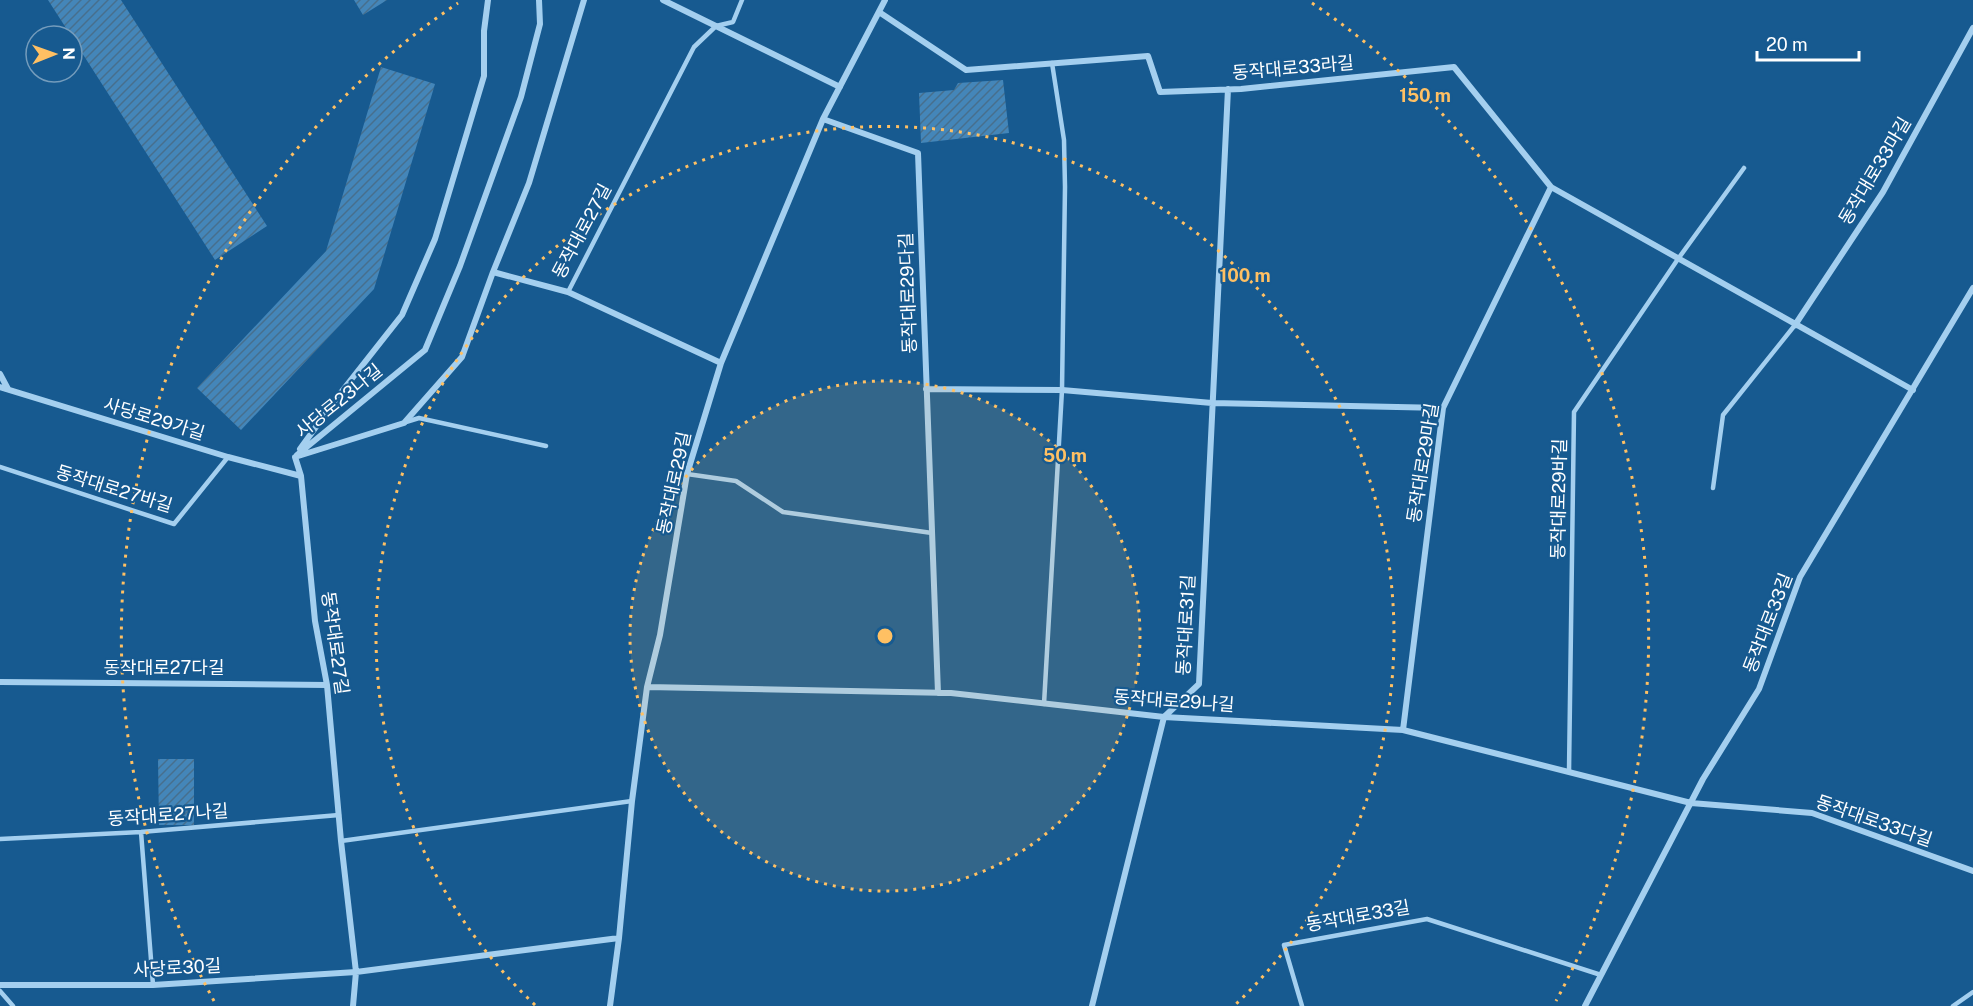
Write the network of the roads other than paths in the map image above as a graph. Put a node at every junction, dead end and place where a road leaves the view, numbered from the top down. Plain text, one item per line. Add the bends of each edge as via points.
1 (488, 0) edge
2 (539, 0) edge
3 (584, 0) edge
4 (663, 0) edge
5 (742, 0) edge
6 (885, 0) edge
7 (879, 12) junction
8 (716, 26) junction
9 (1973, 28) edge
10 (1052, 63) junction
11 (840, 87) junction
12 (1228, 90) junction
13 (823, 119) junction
14 (1744, 168) dead end
15 (1551, 187) junction
16 (1678, 259) junction
17 (493, 272) junction
18 (1973, 288) edge
19 (568, 292) junction
20 (1795, 325) junction
21 (721, 363) junction
22 (0, 374) edge
23 (0, 387) edge
24 (8, 389) junction
25 (926, 389) junction
26 (1062, 390) junction
27 (1913, 390) junction
28 (1212, 403) junction
29 (1443, 408) junction
30 (404, 423) junction
31 (546, 446) dead end
32 (228, 457) junction
33 (295, 457) junction
34 (0, 467) edge
35 (687, 474) junction
36 (301, 476) junction
37 (1713, 488) dead end
38 (932, 533) junction
39 (0, 682) edge
40 (327, 685) junction
41 (647, 687) junction
42 (938, 693) junction
43 (1044, 704) junction
44 (1164, 717) junction
45 (1404, 730) junction
46 (1569, 772) junction
47 (632, 801) junction
48 (1691, 803) junction
49 (339, 815) junction
50 (141, 832) junction
51 (0, 839) edge
52 (341, 841) junction
53 (1973, 871) edge
54 (619, 938) junction
55 (356, 972) junction
56 (1601, 975) junction
57 (0, 985) edge
58 (153, 985) junction
59 (0, 991) edge
60 (1973, 992) edge
61 (12, 1006) edge
62 (353, 1006) edge
63 (610, 1006) edge
64 (1092, 1006) edge
65 (1302, 1006) edge
66 (1585, 1006) edge
67 (1953, 1006) edge

1 - 33 street, 사당로23나길 via 484,76 435,239 402,315
2 - 33 street, 사당로23나길 via 540,24 520,97 460,266 425,350
3 - 17 street via 529,183
4 - 8 street
5 - 8 lane, 동작대로27길 via 733,22
6 - 7 street, 동작대로29길
7 - 10 street, 동작대로33라길 via 966,70
7 - 11 street, 동작대로29길
8 - 11 street
8 - 19 lane, 동작대로27길 via 694,48
9 - 20 street, 동작대로33마길 via 1883,192
10 - 12 street, 동작대로33라길 via 1148,56 1160,92
10 - 26 lane via 1064,140
11 - 13 street, 동작대로29길
12 - 15 street, 동작대로33라길 via 1454,67
12 - 28 street, 동작대로31길
13 - 21 street, 동작대로29길
13 - 25 street, 동작대로29다길 via 918,153
14 - 16 lane
15 - 16 street, 동작대로33라길
15 - 29 street, 동작대로29마길
16 - 20 street, 동작대로33라길
16 - 46 lane, 동작대로29바길 via 1574,412
17 - 19 street, 동작대로27길
17 - 30 street via 462,357
18 - 27 street, 동작대로33길
19 - 21 street
20 - 27 street, 동작대로33라길
20 - 37 lane via 1724,415
21 - 35 street, 동작대로29길
22 - 24 street
23 - 24 street, 사당로29가길
24 - 32 street, 사당로29가길
25 - 26 street
25 - 38 street, 동작대로29다길
26 - 28 street
26 - 43 lane
27 - 48 street, 동작대로33길 via 1800,578 1759,688
28 - 29 street
28 - 44 street, 동작대로31길 via 1199,684
29 - 45 street, 동작대로29마길
30 - 31 lane via 419,418
30 - 33 street
32 - 34 lane, 동작대로27바길 via 174,524
32 - 36 street, 사당로29가길
33 - 36 street, 동작대로27길
35 - 38 lane via 736,481 783,512
35 - 41 street, 동작대로29길 via 660,635
36 - 40 street, 동작대로27길 via 315,621
38 - 42 street, 동작대로29다길
39 - 40 street, 동작대로27다길
40 - 49 street, 동작대로27길
41 - 42 street, 동작대로29나길
41 - 47 street, 동작대로29길
42 - 43 street, 동작대로29나길
43 - 44 street, 동작대로29나길
44 - 45 street, 동작대로29나길
44 - 64 street
45 - 46 street, 동작대로29나길
46 - 48 street, 동작대로29나길
47 - 52 lane
47 - 54 street, 동작대로29길
48 - 53 street, 동작대로33다길 via 1812,813
48 - 56 street, 동작대로33길
49 - 50 lane, 동작대로27나길
49 - 52 street, 동작대로27길
50 - 51 lane, 동작대로27나길
50 - 58 lane
52 - 55 street, 동작대로27길
54 - 55 street
54 - 63 street, 동작대로29길
55 - 58 street, 사당로30길
55 - 62 street, 동작대로27길
56 - 65 lane, 동작대로33길 via 1427,919 1284,945
56 - 66 street, 동작대로33길
57 - 58 street, 사당로30길
59 - 61 lane
60 - 67 lane

